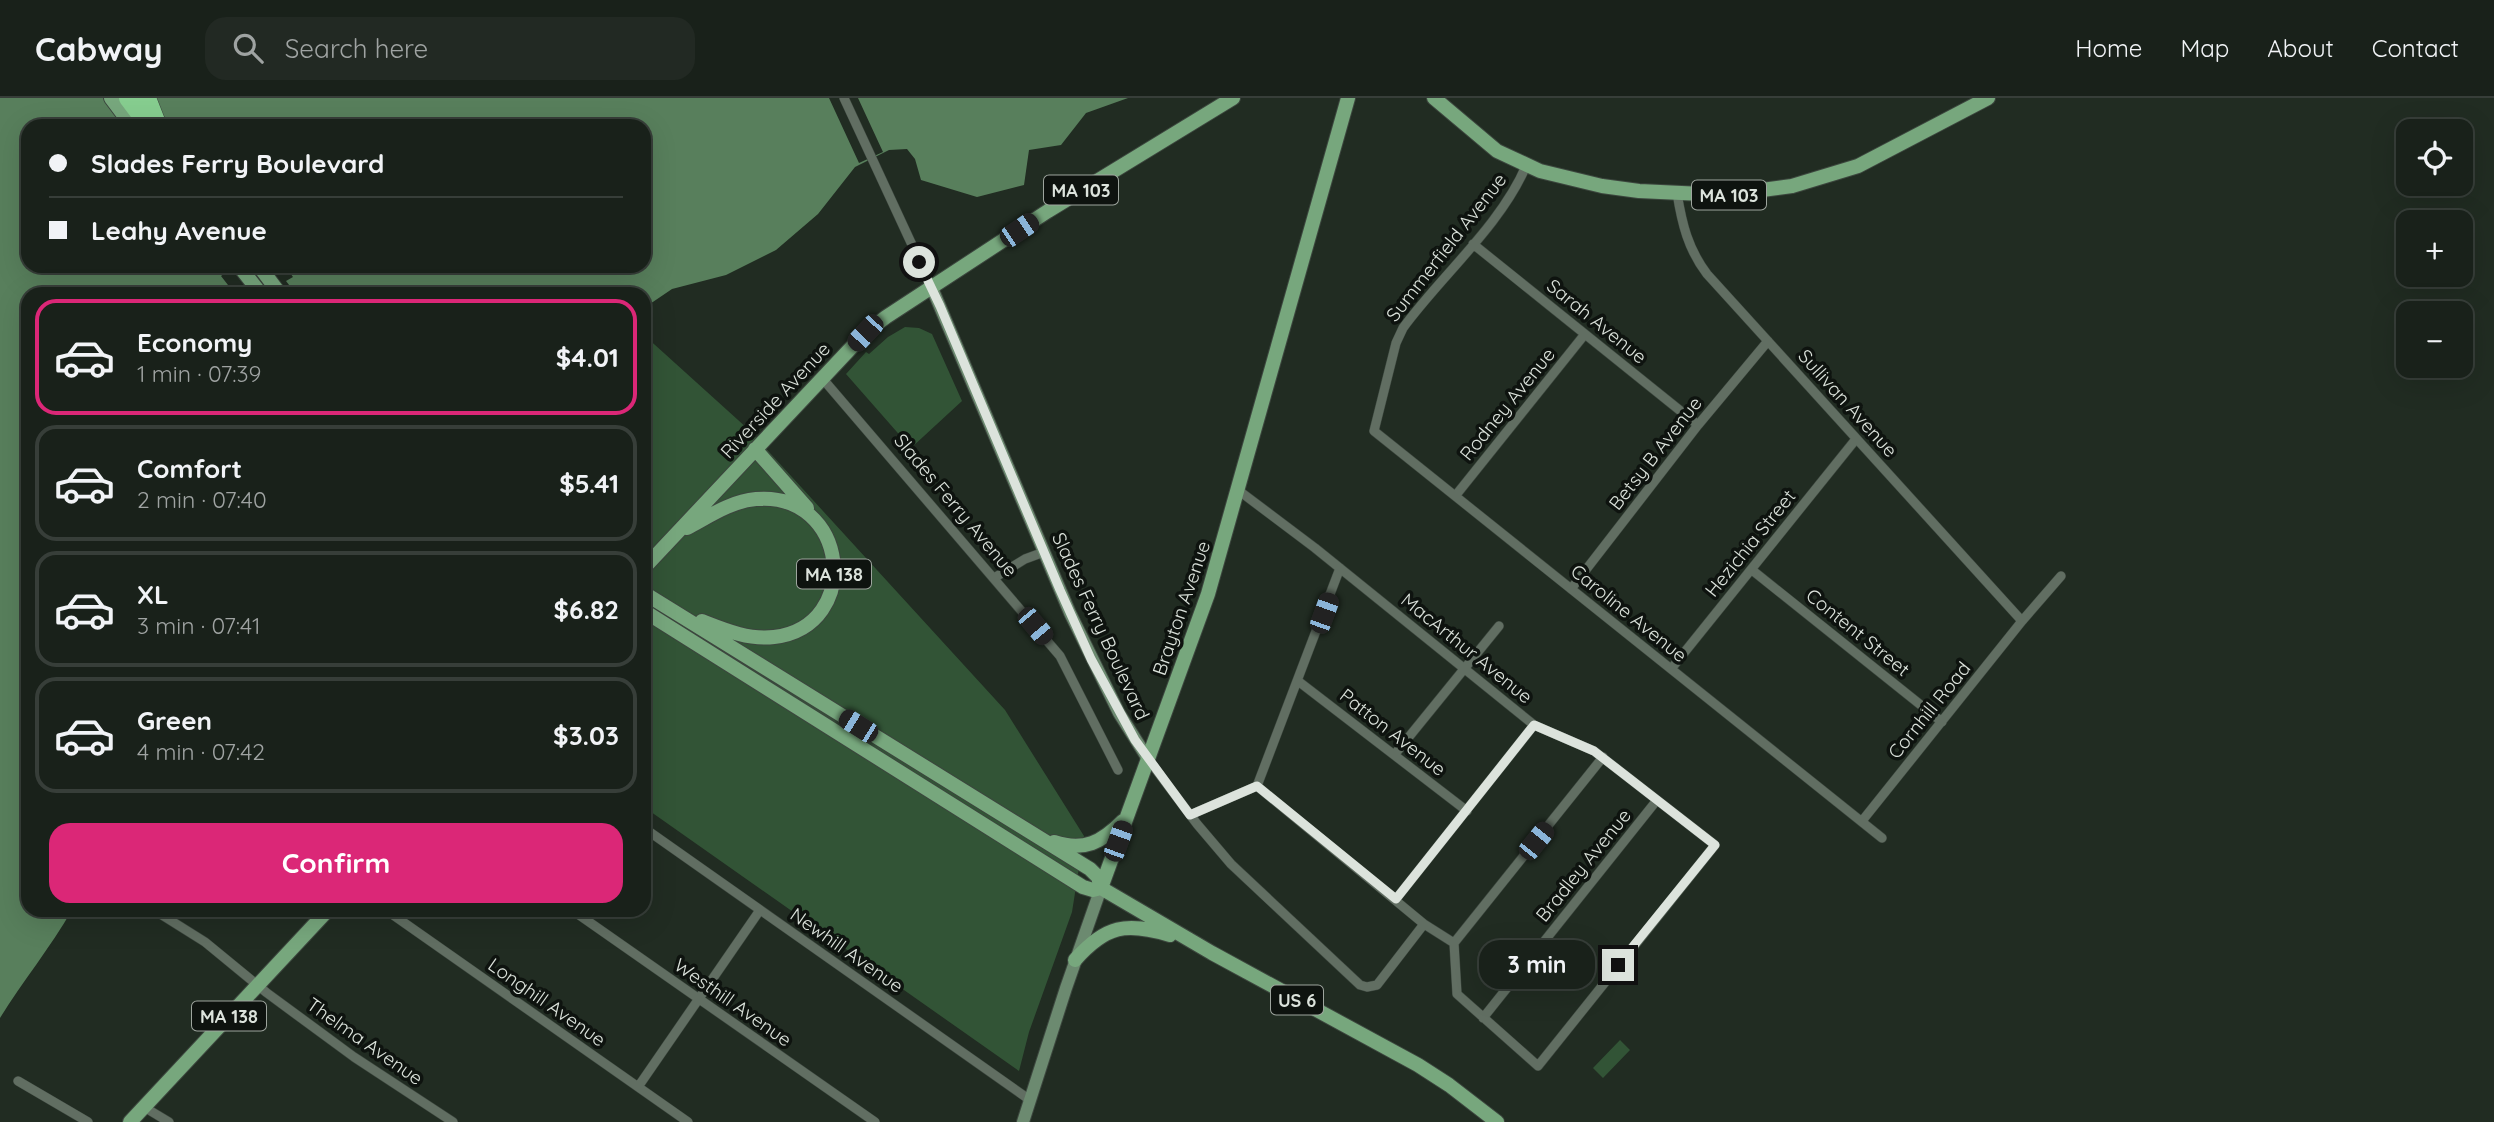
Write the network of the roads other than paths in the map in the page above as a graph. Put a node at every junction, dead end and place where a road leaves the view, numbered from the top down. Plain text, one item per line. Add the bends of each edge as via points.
1 (111, 98) edge
2 (128, 98) edge
3 (148, 98) edge
4 (844, 98) edge
5 (1233, 98) edge
6 (1348, 98) edge
7 (1434, 98) edge
8 (1445, 98) edge
9 (1988, 98) edge
10 (127, 119) edge
11 (144, 119) edge
12 (156, 119) edge
13 (1465, 125) junction
14 (1526, 166) junction
15 (1677, 193) junction
16 (1473, 244) junction
17 (244, 273) edge
18 (256, 287) edge
19 (932, 288) junction
20 (1585, 334) junction
21 (1768, 341) junction
22 (822, 378) junction
23 (1698, 425) junction
24 (1374, 430) joint
25 (1856, 439) junction
26 (755, 449) junction
27 (1238, 490) junction
28 (1456, 495) junction
29 (818, 523) junction
30 (677, 533) junction
31 (1044, 552) junction
32 (651, 561) edge
33 (1340, 568) junction
34 (1752, 570) junction
35 (2061, 576) dead end
36 (994, 578) junction
37 (1571, 589) junction
38 (651, 597) edge
39 (662, 604) junction
40 (651, 615) edge
41 (2022, 621) junction
42 (1499, 626) dead end
43 (1464, 668) junction
44 (1671, 669) junction
45 (1298, 681) junction
46 (1942, 722) junction
47 (1534, 725) junction
48 (1395, 754) junction
49 (1603, 757) junction
50 (1148, 759) junction
51 (1118, 770) dead end
52 (1257, 786) junction
53 (1657, 800) junction
54 (1467, 811) junction
55 (1190, 815) junction
56 (1127, 818) junction
57 (1862, 821) junction
58 (651, 833) edge
59 (1034, 834) junction
60 (1882, 838) dead end
61 (1101, 888) junction
62 (1396, 899) junction
63 (760, 910) junction
64 (165, 917) edge
65 (322, 917) edge
66 (396, 917) edge
67 (582, 917) edge
68 (1424, 924) junction
69 (1190, 940) junction
70 (1454, 943) junction
71 (1075, 960) junction
72 (258, 986) junction
73 (698, 998) junction
74 (1483, 1018) junction
75 (19, 1080) dead end
76 (638, 1087) junction
77 (1030, 1100) junction
78 (144, 1107) junction
79 (88, 1122) edge
80 (130, 1122) edge
81 (169, 1122) edge
82 (453, 1122) edge
83 (688, 1122) edge
84 (874, 1122) edge
85 (1023, 1122) edge
86 (1497, 1122) edge

1 - 10 main road
2 - 11 highway
3 - 12 highway
4 - 19 street
5 - 19 main road, Riverside Avenue / MA 103
6 - 27 main road, Brayton Avenue
7 - 13 main road, MA 103
8 - 13 main road, MA 103
9 - 15 main road, MA 103 via 1870,161 1822,178 1746,194
13 - 14 main road, MA 103 via 1497,151
14 - 15 main road, MA 103 via 1602,186
14 - 16 street, Summerfield Avenue via 1519,183
15 - 21 street, Sullivan Avenue via 1682,228 1698,262
16 - 20 street, Sarah Avenue
16 - 24 street, Summerfield Avenue via 1403,328
17 - 18 main road
19 - 22 main road, Riverside Avenue / MA 103 via 865,333
19 - 31 main road, Slades Ferry Boulevard
20 - 23 street, Sarah Avenue
20 - 28 street, Rodney Avenue
21 - 23 street, Betsy B Avenue
21 - 25 street, Sullivan Avenue
22 - 26 main road, Riverside Avenue / MA 103
22 - 36 street, Slades Ferry Avenue
23 - 37 street, Betsy B Avenue
24 - 28 street, Caroline Avenue
25 - 34 street, Hezichia Street
25 - 41 street, Sullivan Avenue
26 - 29 main road
26 - 30 main road, Riverside Avenue / MA 103
27 - 33 street, MacArthur Avenue
27 - 50 main road, Brayton Avenue via 1208,594
28 - 37 street, Caroline Avenue
29 - 30 main road via 792,505 757,499 732,505
29 - 39 main road, MA 138 via 831,547 833,583 822,608 795,631 773,637 743,635
30 - 32 main road, Riverside Avenue
31 - 36 street
31 - 50 main road, Slades Ferry Boulevard via 1106,689
33 - 43 street, MacArthur Avenue
33 - 45 street
34 - 44 street, Hezichia Street
34 - 46 street, Content Street
35 - 41 street, Cornhill Road
36 - 51 street, Slades Ferry Avenue via 1060,656
37 - 44 street, Caroline Avenue
38 - 39 main road, US 6
39 - 59 main road, US 6
40 - 61 main road, US 6 via 1079,885
41 - 46 street, Cornhill Road
42 - 43 street
43 - 47 street, MacArthur Avenue
43 - 48 street
44 - 57 street, Caroline Avenue
45 - 48 street, Patton Avenue
45 - 52 street
46 - 57 street, Cornhill Road
47 - 49 street, MacArthur Avenue
47 - 54 street
48 - 54 street, Patton Avenue
49 - 53 street, MacArthur Avenue
49 - 70 street
50 - 55 street, Slades Ferry Boulevard
50 - 56 main road, Brayton Avenue
52 - 55 street
52 - 62 street
53 - 74 street, Bradley Avenue
53 - 74 street, MacArthur Avenue via 1715,845 1538,1066
54 - 62 street
55 - 68 street, Slades Ferry Boulevard via 1248,881 1358,984 1370,987 1378,983
56 - 59 main road via 1102,840 1086,846 1067,846
56 - 61 main road, Brayton Avenue
57 - 60 street, Caroline Avenue
58 - 63 street, Newhill Avenue
59 - 61 main road, US 6 via 1090,869
61 - 69 main road, US 6
61 - 71 main road, Brayton Avenue
62 - 68 street
63 - 73 street
63 - 77 street, Newhill Avenue
64 - 72 street, Thelma Avenue via 205,942
65 - 72 main road, MA 138
66 - 76 street, Longhill Avenue
67 - 73 street, Westhill Avenue
68 - 70 street
69 - 71 main road via 1143,928 1121,928 1096,938
69 - 86 main road, US 6 via 1410,1060
70 - 74 street via 1457,994
71 - 77 main road, Brayton Avenue
72 - 78 main road, MA 138
72 - 82 street, Thelma Avenue
73 - 76 street
73 - 84 street, Westhill Avenue
75 - 79 street
76 - 83 street, Longhill Avenue
77 - 85 main road, Brayton Avenue
78 - 80 main road, MA 138
78 - 81 street

